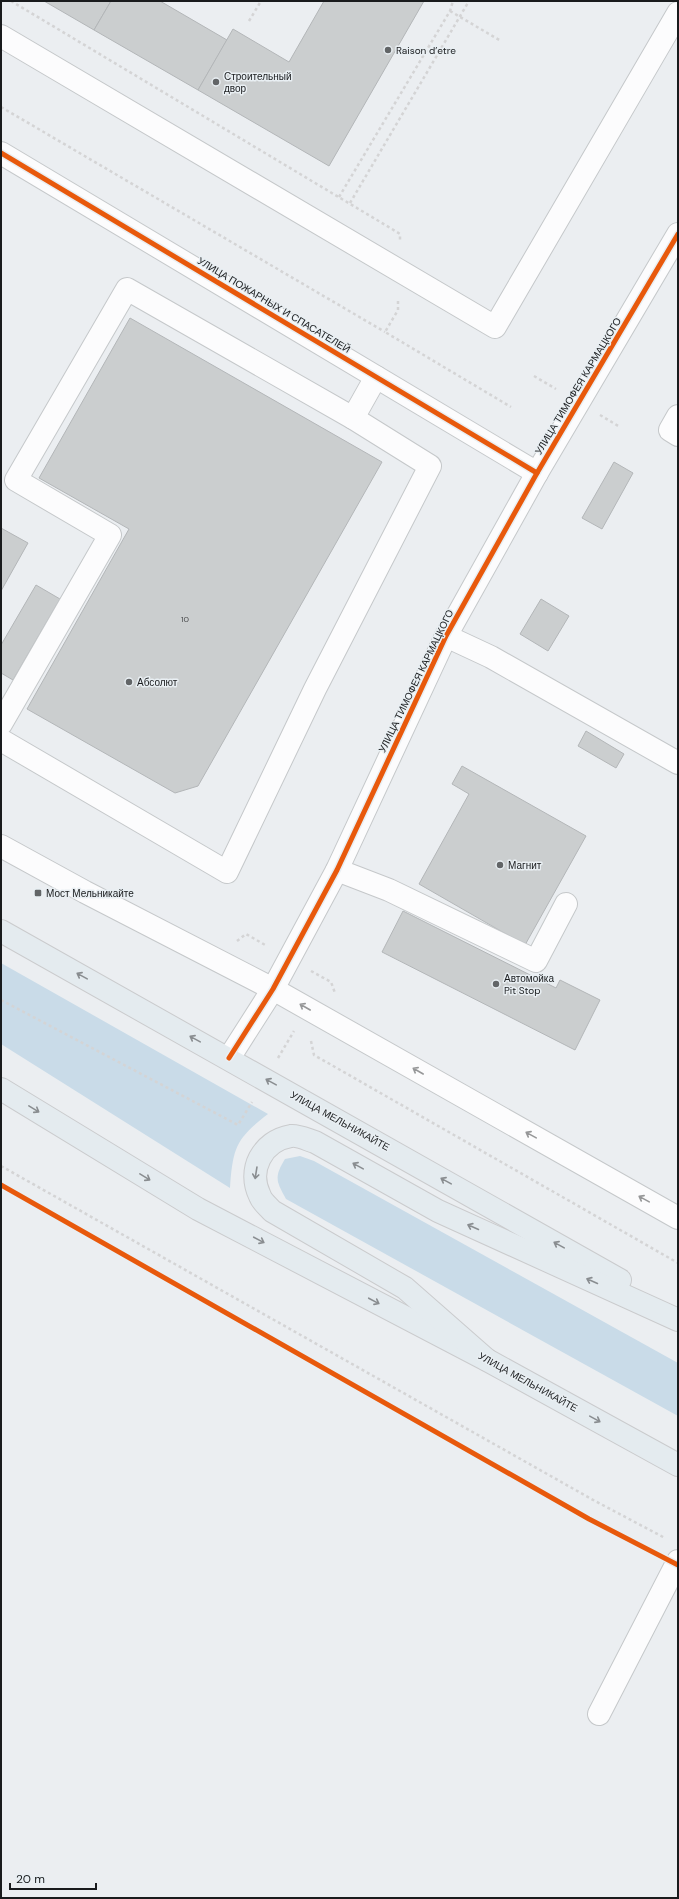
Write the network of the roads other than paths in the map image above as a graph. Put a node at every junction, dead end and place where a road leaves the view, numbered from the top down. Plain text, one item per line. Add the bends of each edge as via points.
1 (678, 13) edge
2 (1, 36) edge
3 (1, 153) edge
4 (678, 234) edge
5 (376, 377) junction
6 (678, 416) edge
7 (353, 418) junction
8 (678, 435) edge
9 (537, 473) junction
10 (446, 636) junction
11 (1, 724) edge
12 (1, 740) edge
13 (678, 764) edge
14 (1, 846) edge
15 (337, 870) junction
16 (566, 904) dead end
17 (1, 931) edge
18 (273, 989) junction
19 (229, 1058) junction
20 (1, 1089) edge
21 (678, 1218) edge
22 (678, 1312) edge
23 (678, 1320) edge
24 (487, 1360) junction
25 (678, 1465) edge
26 (675, 1551) edge
27 (599, 1714) dead end

1 - 2 street via 495,328
3 - 5 street, УЛИЦА ПОЖАРНЫХ И СПАСАТЕЛЕЙ
4 - 9 street, УЛИЦА ТИМОФЕЯ КАРМАЦКОГО
5 - 7 street
5 - 9 street, УЛИЦА ПОЖАРНЫХ И СПАСАТЕЛЕЙ
6 - 8 street via 670,430
7 - 11 street via 127,289 16,480 110,535
7 - 12 street via 430,466 315,689 227,872
9 - 10 street, УЛИЦА ТИМОФЕЯ КАРМАЦКОГО
10 - 13 street via 491,657
10 - 15 street, УЛИЦА ТИМОФЕЯ КАРМАЦКОГО
14 - 18 street
15 - 16 street via 389,890 536,961
15 - 18 street, УЛИЦА ТИМОФЕЯ КАРМАЦКОГО
19 -> 17 main road, УЛИЦА МЕЛЬНИКАЙТЕ
18 - 19 street, УЛИЦА ТИМОФЕЯ КАРМАЦКОГО
21 -> 18 street
22 -> 19 main road, УЛИЦА МЕЛЬНИКАЙТЕ
20 -> 24 main road, УЛИЦА МЕЛЬНИКАЙТЕ via 198,1209
23 -> 24 main road via 438,1211 315,1142 292,1136 272,1142 258,1158 254,1179 260,1197 272,1211 404,1288
24 -> 25 main road, УЛИЦА МЕЛЬНИКАЙТЕ
26 - 27 street

